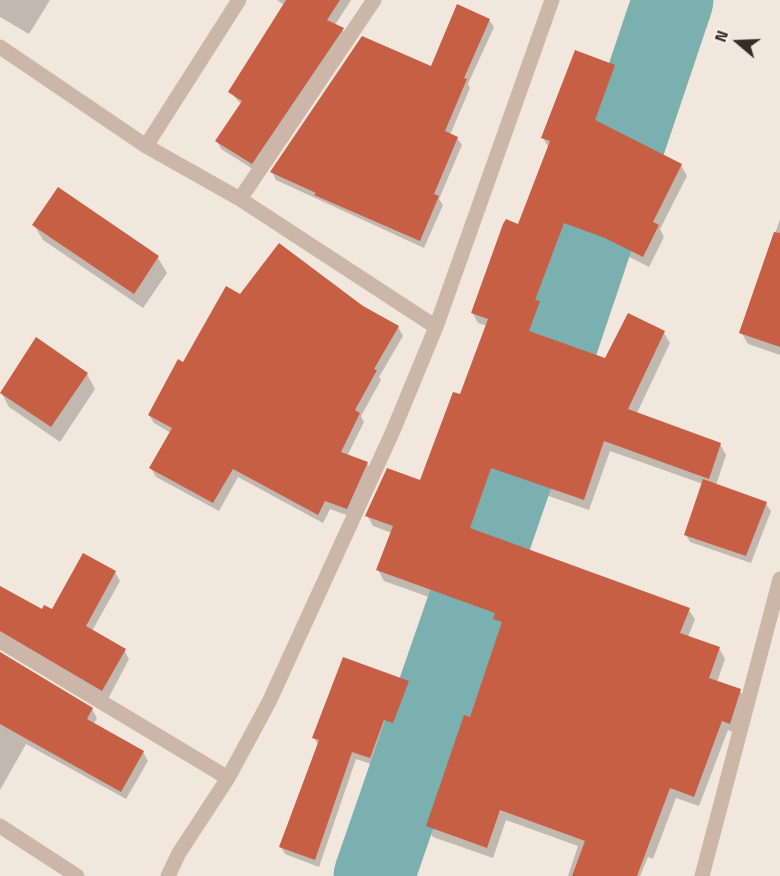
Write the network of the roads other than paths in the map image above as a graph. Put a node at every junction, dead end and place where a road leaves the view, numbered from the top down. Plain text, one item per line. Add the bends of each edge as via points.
1 (239, 0) edge
2 (374, 0) edge
3 (552, 0) edge
4 (0, 47) edge
5 (146, 146) junction
6 (240, 199) junction
7 (436, 327) junction
8 (780, 579) edge
9 (0, 641) edge
10 (228, 778) junction
11 (0, 826) edge
12 (77, 876) edge
13 (168, 876) edge
14 (702, 876) edge

1 - 5 street
2 - 6 street
3 - 7 street
4 - 5 street
5 - 6 street
6 - 7 street
7 - 10 street via 393,431 269,702
8 - 14 street
9 - 10 street
10 - 13 street
11 - 12 street

